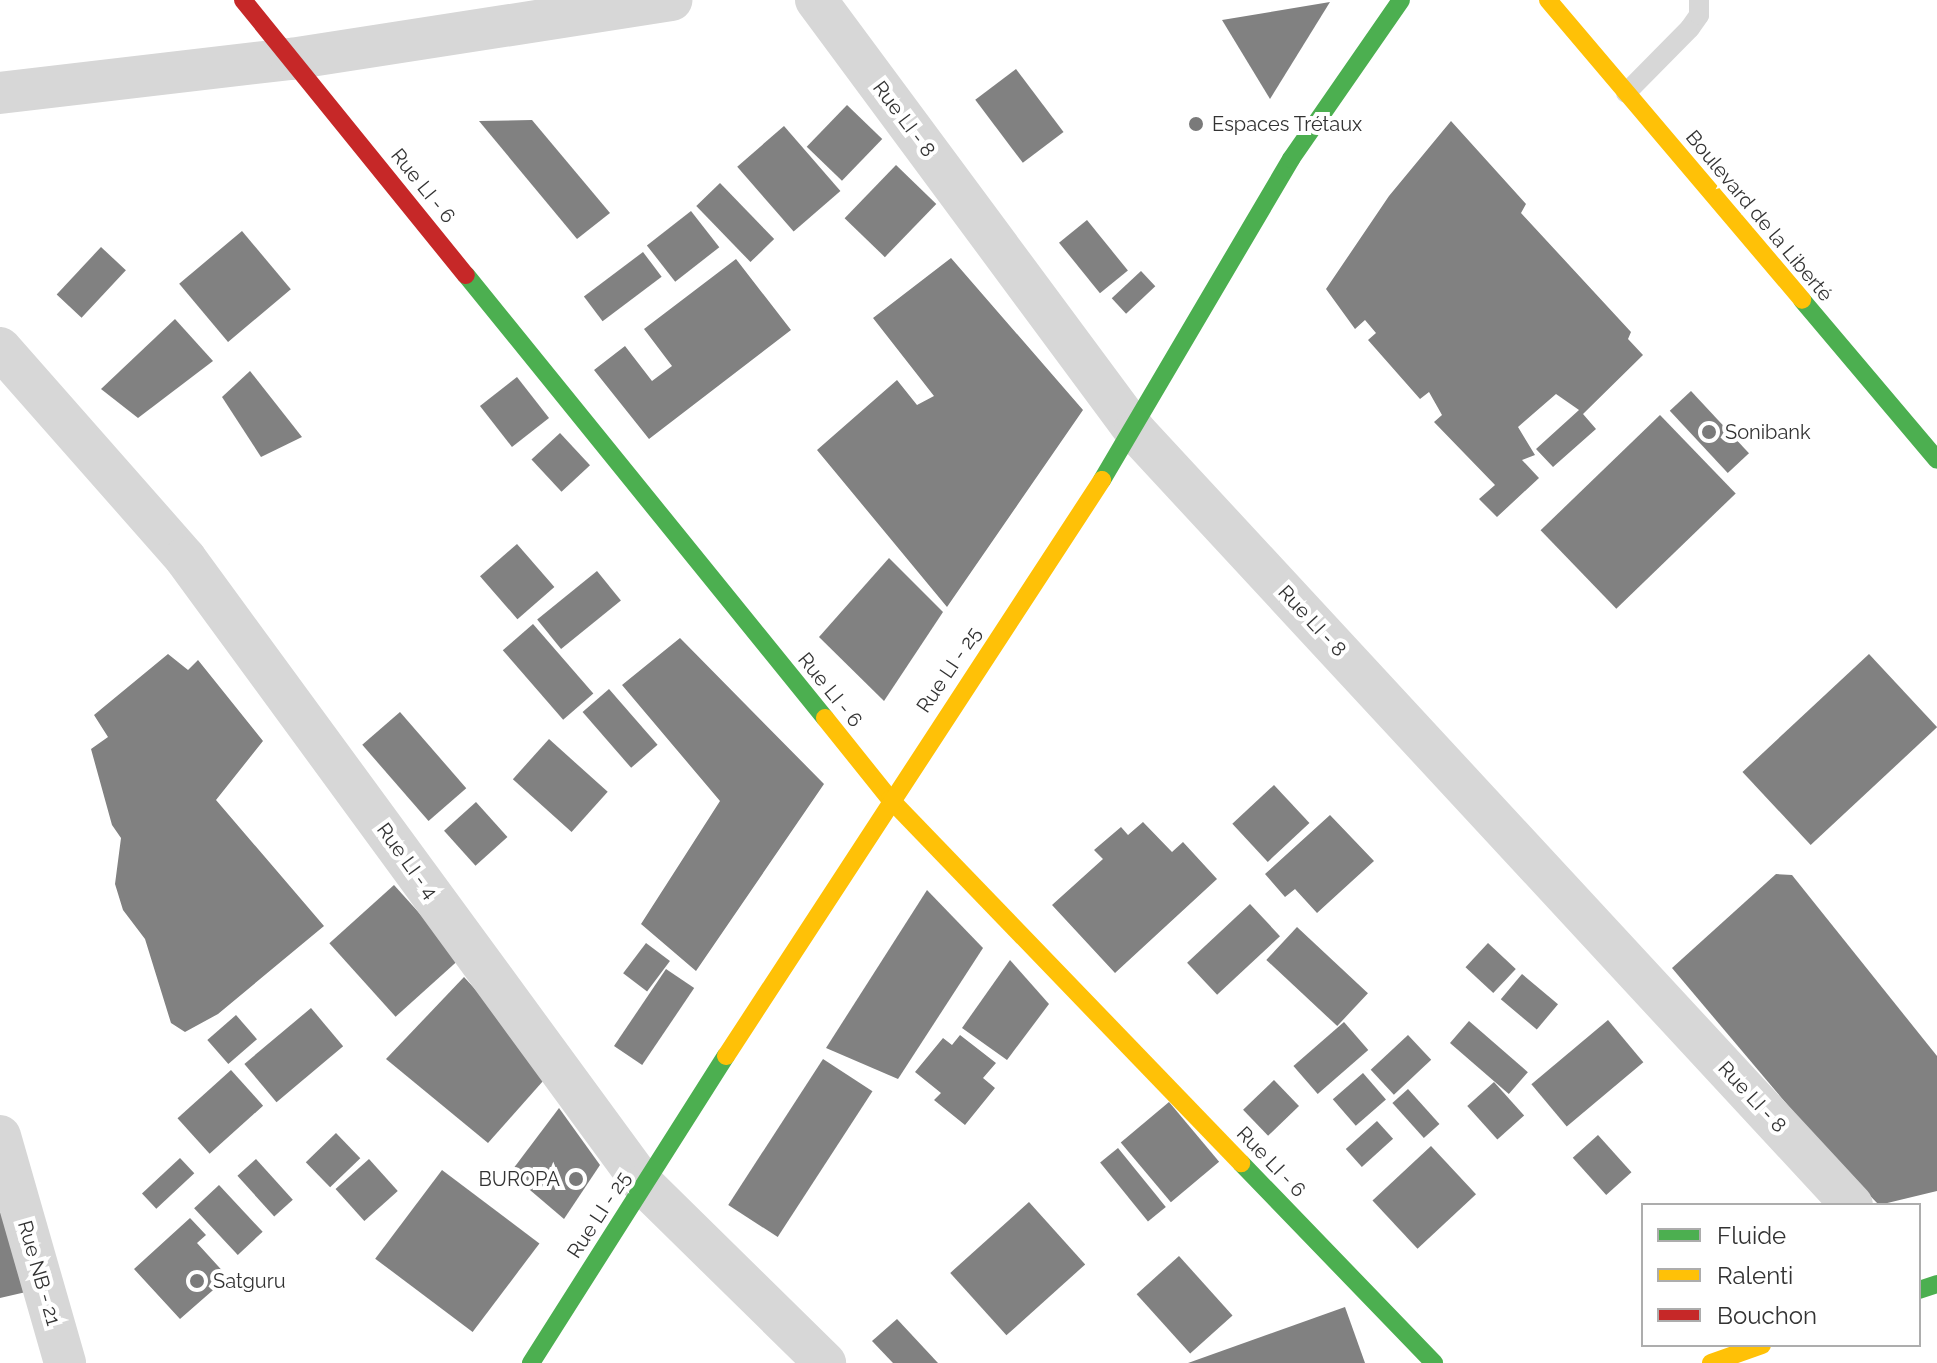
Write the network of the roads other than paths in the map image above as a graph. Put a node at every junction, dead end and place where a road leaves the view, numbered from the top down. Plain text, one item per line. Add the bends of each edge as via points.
1 (243, 0) edge
2 (671, 0) edge
3 (816, 0) edge
4 (1401, 0) edge
5 (1548, 0) edge
6 (1699, 0) edge
7 (291, 59) junction
8 (0, 93) edge
9 (1626, 93) junction
10 (0, 348) edge
11 (1135, 431) junction
12 (1937, 460) edge
13 (890, 799) junction
14 (0, 1136) edge
15 (644, 1185) junction
16 (1850, 1203) edge
17 (1756, 1347) edge
18 (65, 1363) edge
19 (531, 1363) edge
20 (825, 1363) edge
21 (1434, 1363) edge
22 (1711, 1363) edge

1 - 7 main road, Rue LI - 6
2 - 7 street
3 - 11 street, Rue LI - 8
4 - 11 main road, Rue LI - 25 via 1291,159
5 - 9 main road, Boulevard de la Liberté
6 - 9 lane via 1699,15 1690,28
7 - 8 street
7 - 13 main road, Rue LI - 6
9 - 12 main road, Boulevard de la Liberté
10 - 15 street, Rue LI - 4 via 185,558
11 - 13 main road, Rue LI - 25
11 - 16 street, Rue LI - 8
13 - 15 main road, Rue LI - 25
13 - 21 main road, Rue LI - 6
14 - 18 street, Rue NB - 21
15 - 19 main road, Rue LI - 25
15 - 20 street, Rue LI - 4
17 - 22 main road

